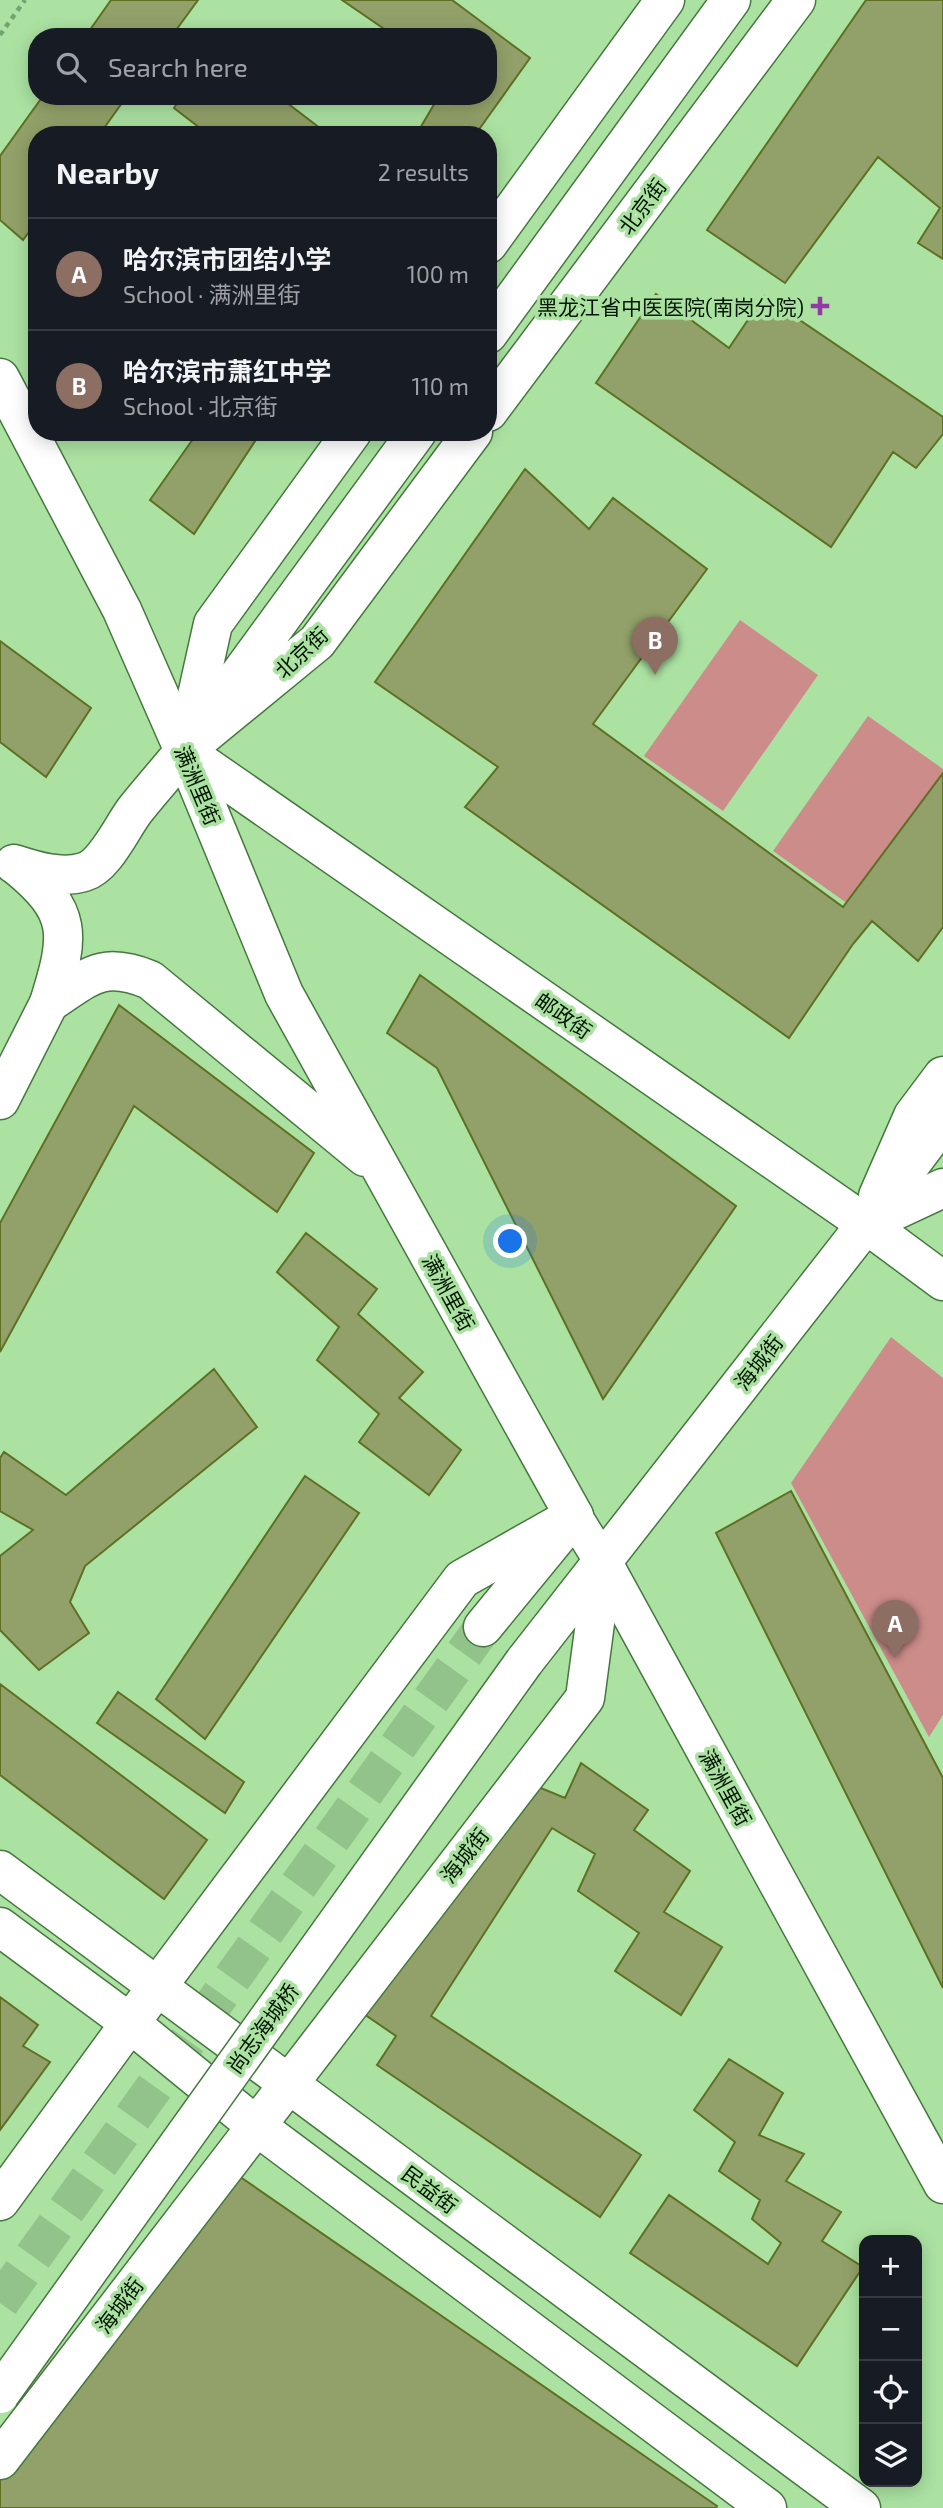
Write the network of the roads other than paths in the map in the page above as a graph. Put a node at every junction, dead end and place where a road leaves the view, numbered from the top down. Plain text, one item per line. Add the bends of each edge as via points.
1 (665, 0) edge
2 (731, 0) edge
3 (796, 0) edge
4 (497, 232) edge
5 (497, 322) edge
6 (0, 378) edge
7 (497, 400) edge
8 (28, 431) edge
9 (33, 441) edge
10 (345, 441) edge
11 (409, 441) edge
12 (466, 441) edge
13 (184, 751) junction
14 (7, 858) edge
15 (49, 1003) junction
16 (943, 1076) edge
17 (0, 1100) edge
18 (943, 1121) edge
19 (383, 1172) junction
20 (943, 1188) edge
21 (866, 1224) junction
22 (943, 1281) edge
23 (574, 1516) junction
24 (603, 1563) junction
25 (483, 1627) tunnel mouth
26 (0, 1870) edge
27 (0, 1927) edge
28 (157, 1986) junction
29 (130, 2023) junction
30 (288, 2084) junction
31 (255, 2125) junction
32 (943, 2184) edge
33 (0, 2201) edge
34 (0, 2394) edge
35 (0, 2460) edge
36 (767, 2508) edge
37 (861, 2508) edge

1 - 4 main road
2 - 5 main road
3 - 7 main road, 北京街
6 - 8 main road, 满洲里街
9 - 13 main road, 满洲里街 via 122,610
10 - 13 main road via 213,624
11 - 13 main road, 北京街
12 - 13 main road, 北京街 via 317,642
13 - 14 main road via 92,869 52,874
13 - 19 main road, 满洲里街 via 284,994
13 - 21 main road, 邮政街
14 - 15 main road via 52,899 61,922 63,950
15 - 17 main road
15 - 19 main road via 96,973 110,970 150,980
16 - 21 main road, 海城街 via 913,1116
18 - 21 main road, 海城街
19 - 23 main road, 满洲里街
20 - 21 main road, 海城街
21 - 22 main road, 邮政街
21 - 24 main road, 海城街
23 - 24 street, 满洲里街
23 - 25 main road
23 - 28 main road via 463,1579
24 - 30 main road, 海城街 via 585,1698
24 - 32 main road, 满洲里街
24 - 34 main road, 尚志海城桥, bridge via 524,1662
26 - 28 main road, 民益街
27 - 29 main road
28 - 29 main road
28 - 30 main road, 民益街
29 - 31 main road
29 - 33 main road
30 - 31 main road, 海城街
30 - 37 main road, 民益街
31 - 35 main road, 海城街
31 - 36 main road

